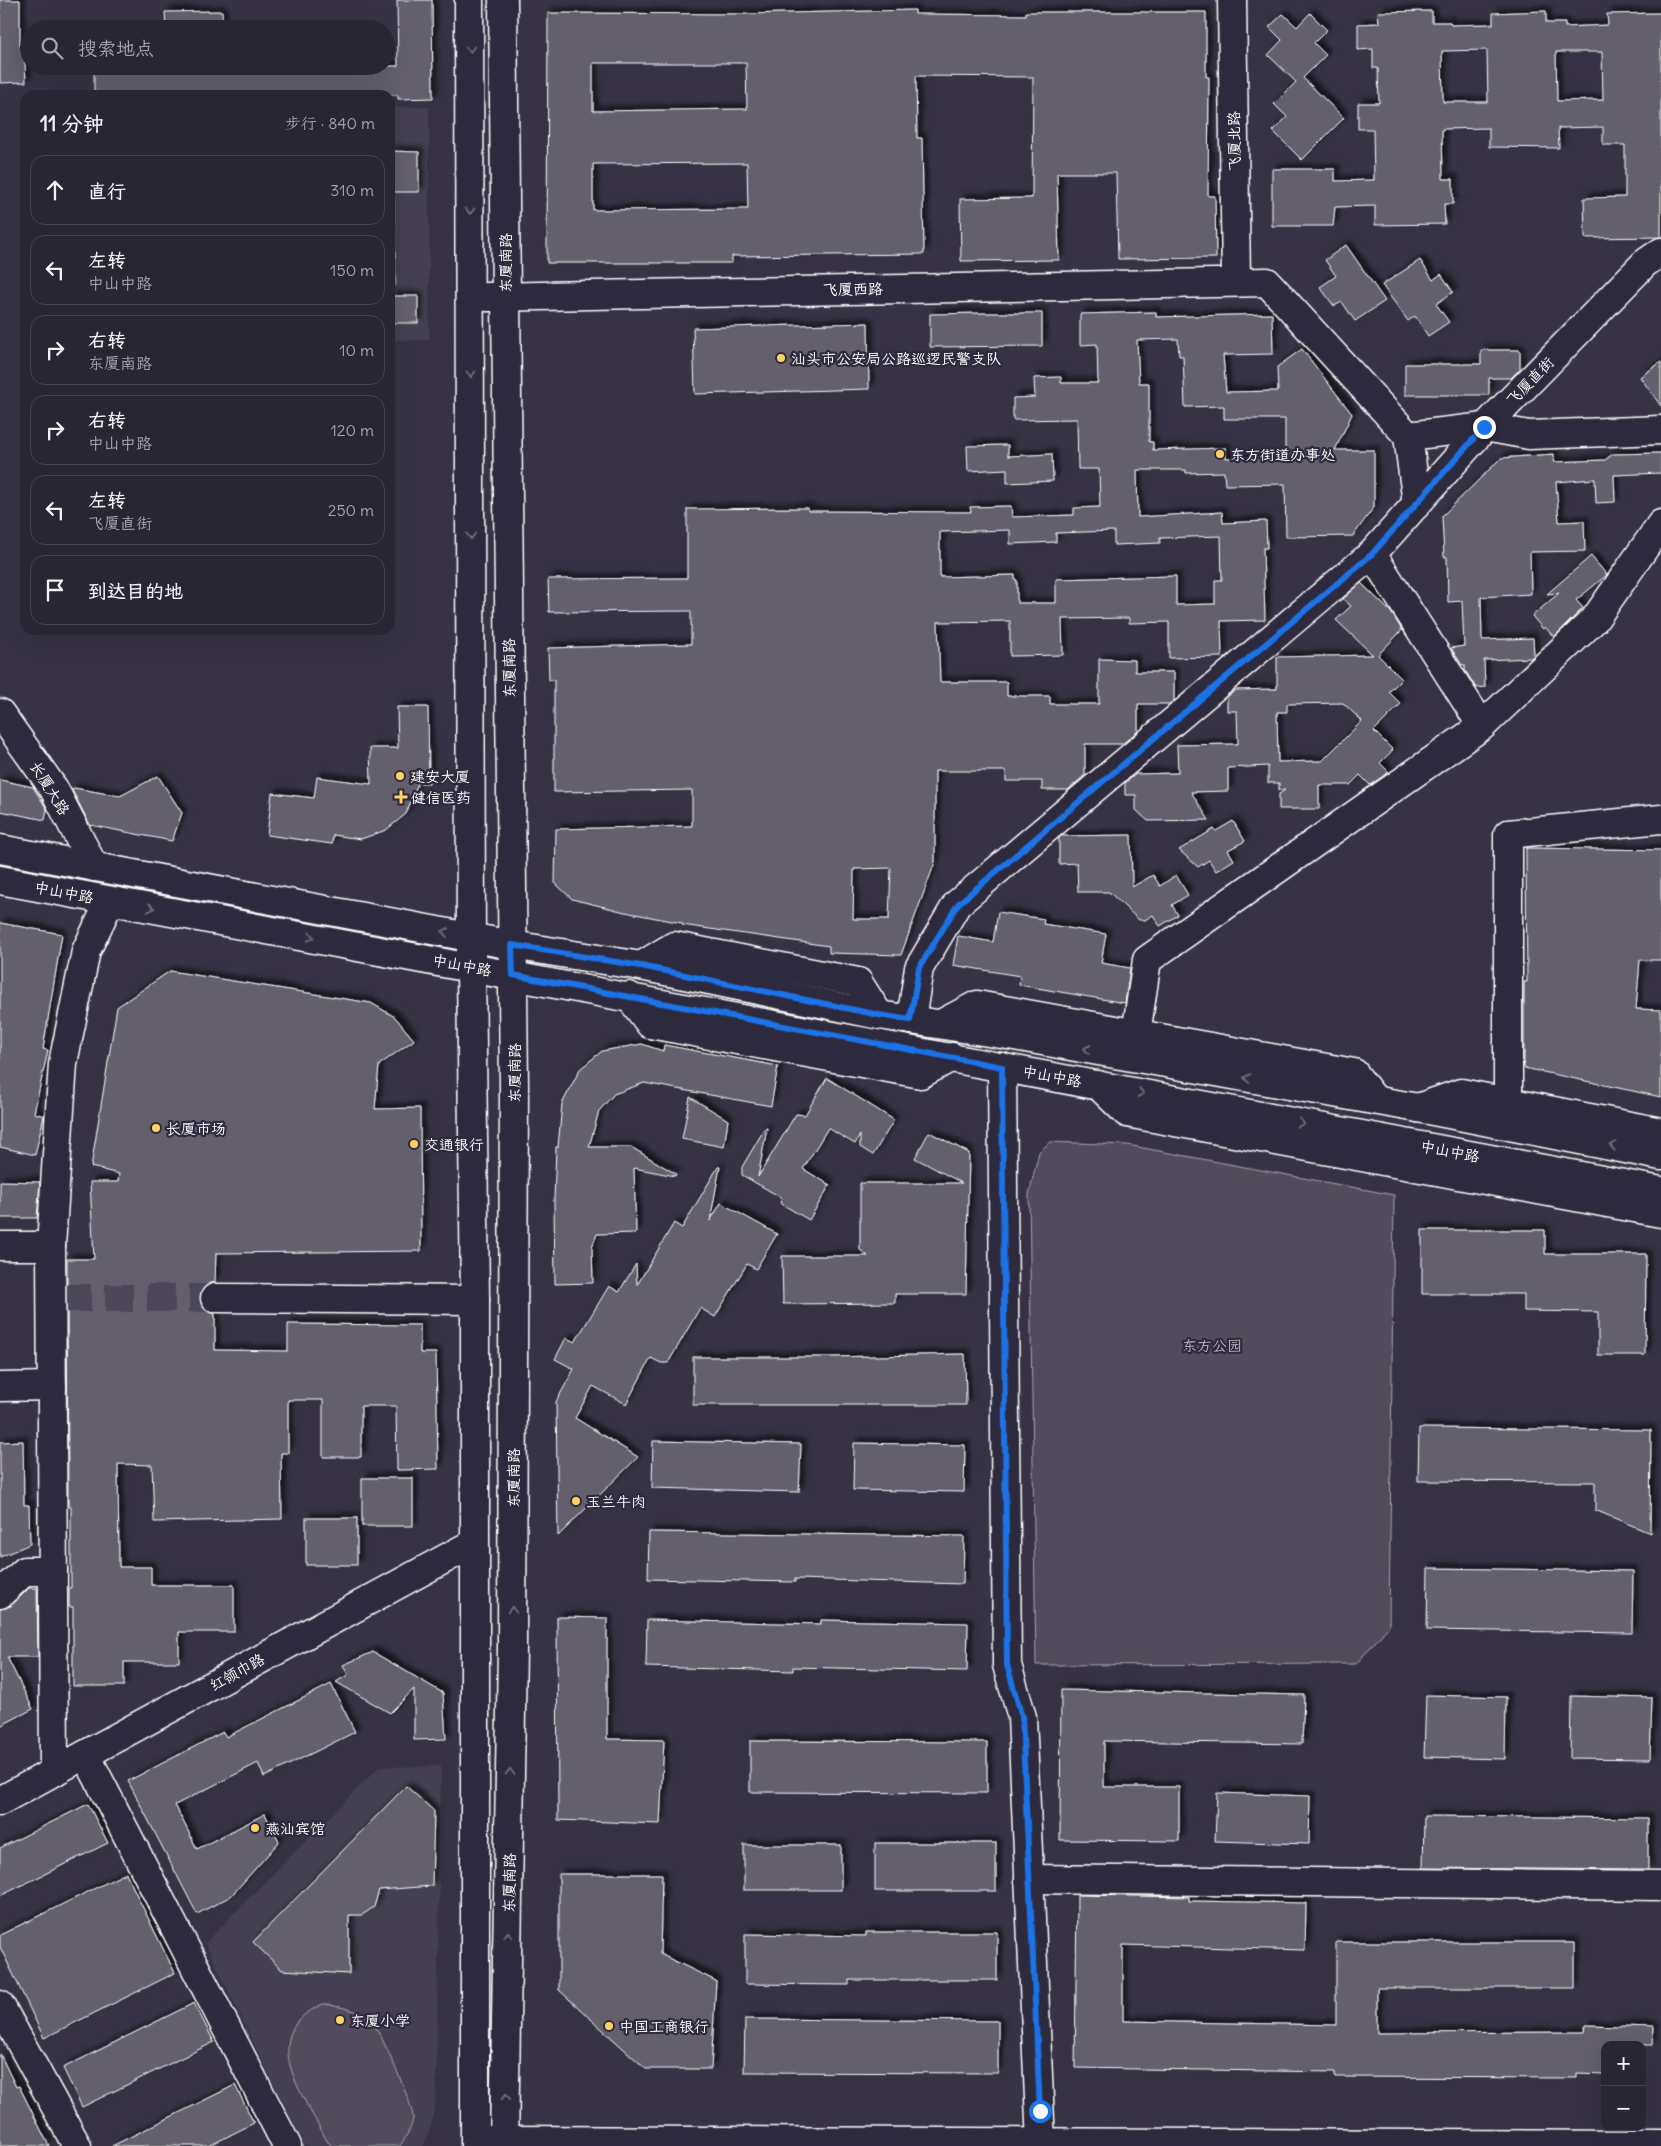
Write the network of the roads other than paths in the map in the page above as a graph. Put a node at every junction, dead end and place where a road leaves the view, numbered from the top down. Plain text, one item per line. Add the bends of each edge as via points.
1 (470, 0) edge
2 (503, 0) edge
3 (1232, 0) edge
4 (1661, 252) edge
5 (1236, 281) junction
6 (505, 296) junction
7 (471, 298) junction
8 (1484, 427) junction
9 (1661, 430) edge
10 (1408, 436) junction
11 (1417, 504) junction
12 (1661, 524) edge
13 (1372, 554) junction
14 (0, 713) edge
15 (1482, 726) junction
16 (1661, 819) edge
17 (0, 849) edge
18 (94, 867) junction
19 (0, 880) edge
20 (110, 901) junction
21 (472, 936) junction
22 (512, 945) junction
23 (471, 967) junction
24 (513, 975) junction
25 (910, 1020) junction
26 (942, 1024) junction
27 (1136, 1034) junction
28 (1002, 1067) junction
29 (1098, 1085) junction
30 (1375, 1100) junction
31 (1508, 1102) junction
32 (1418, 1108) junction
33 (1661, 1132) edge
34 (1442, 1150) junction
35 (1661, 1156) edge
36 (1398, 1164) junction
37 (1649, 1189) edge
38 (1600, 1201) junction
39 (1661, 1213) edge
40 (0, 1246) edge
41 (51, 1246) junction
42 (215, 1298) tunnel mouth
43 (475, 1300) junction
44 (52, 1386) junction
45 (0, 1387) edge
46 (474, 1543) junction
47 (52, 1571) junction
48 (0, 1594) edge
49 (86, 1755) junction
50 (54, 1772) junction
51 (0, 1801) edge
52 (1029, 1879) junction
53 (1661, 1886) edge
54 (0, 2005) edge
55 (504, 2143) edge
56 (1041, 2143) junction
57 (473, 2144) edge
58 (1661, 2145) edge
59 (77, 2146) edge
60 (287, 2146) edge

1 -> 7 street
2 - 6 street, 东厦南路
3 - 5 street, 飞厦北路
4 - 8 street, 飞厦直街 via 1644,263
5 - 6 street, 飞厦西路
5 - 10 street, 飞厦西路 via 1267,282
6 - 7 street, 飞厦西路
6 - 22 street, 东厦南路
7 -> 21 street
8 - 9 street via 1529,435
8 - 10 street
8 - 11 street, 飞厦直街
10 - 11 street
11 - 13 street, 飞厦直街
12 - 15 street via 1594,619
13 - 15 street
13 - 25 street, 飞厦直街 via 958,904 919,968
14 - 18 street, 长厦大路 via 54,789
15 - 27 street via 1148,960
16 - 31 street via 1508,834
17 - 18 street, 中山中路
21 -> 18 street, 中山中路
19 - 20 street, 中山中路
20 -> 23 street, 中山中路
20 - 41 street via 86,952 64,1063
21 - 22 street, 中山中路
21 - 23 street
22 - 24 street, 东厦南路
22 - 25 street, 中山中路 via 641,966
23 - 24 street, 中山中路
23 - 43 street
24 - 28 street, 中山中路
55 -> 24 street, 东厦南路 via 512,1648
25 - 26 street, 中山中路
26 - 27 street via 977,1005
30 -> 26 street, 中山中路
27 - 30 street via 1354,1073
28 - 29 street, 中山中路
28 - 52 street via 1007,1665 1022,1717
29 -> 34 street, 中山中路
29 - 36 street via 1127,1113
30 - 32 street, 中山中路
31 - 32 street via 1461,1093
31 - 33 street
35 -> 32 street, 中山中路
34 - 36 street
34 - 37 street, 中山中路
36 - 38 street
37 - 38 street
38 - 39 street
40 - 41 street
41 - 44 street via 57,1298
42 - 43 street
43 - 46 street
44 - 45 street
44 - 47 street
46 - 49 street, 红领巾路
46 - 57 street
47 - 48 street via 25,1571
47 - 50 street
49 - 50 street, 红领巾路
49 - 60 street
50 - 51 street, 红领巾路
52 - 53 street
52 - 56 street
54 - 59 street
55 - 56 street
55 - 57 street
56 - 58 street

